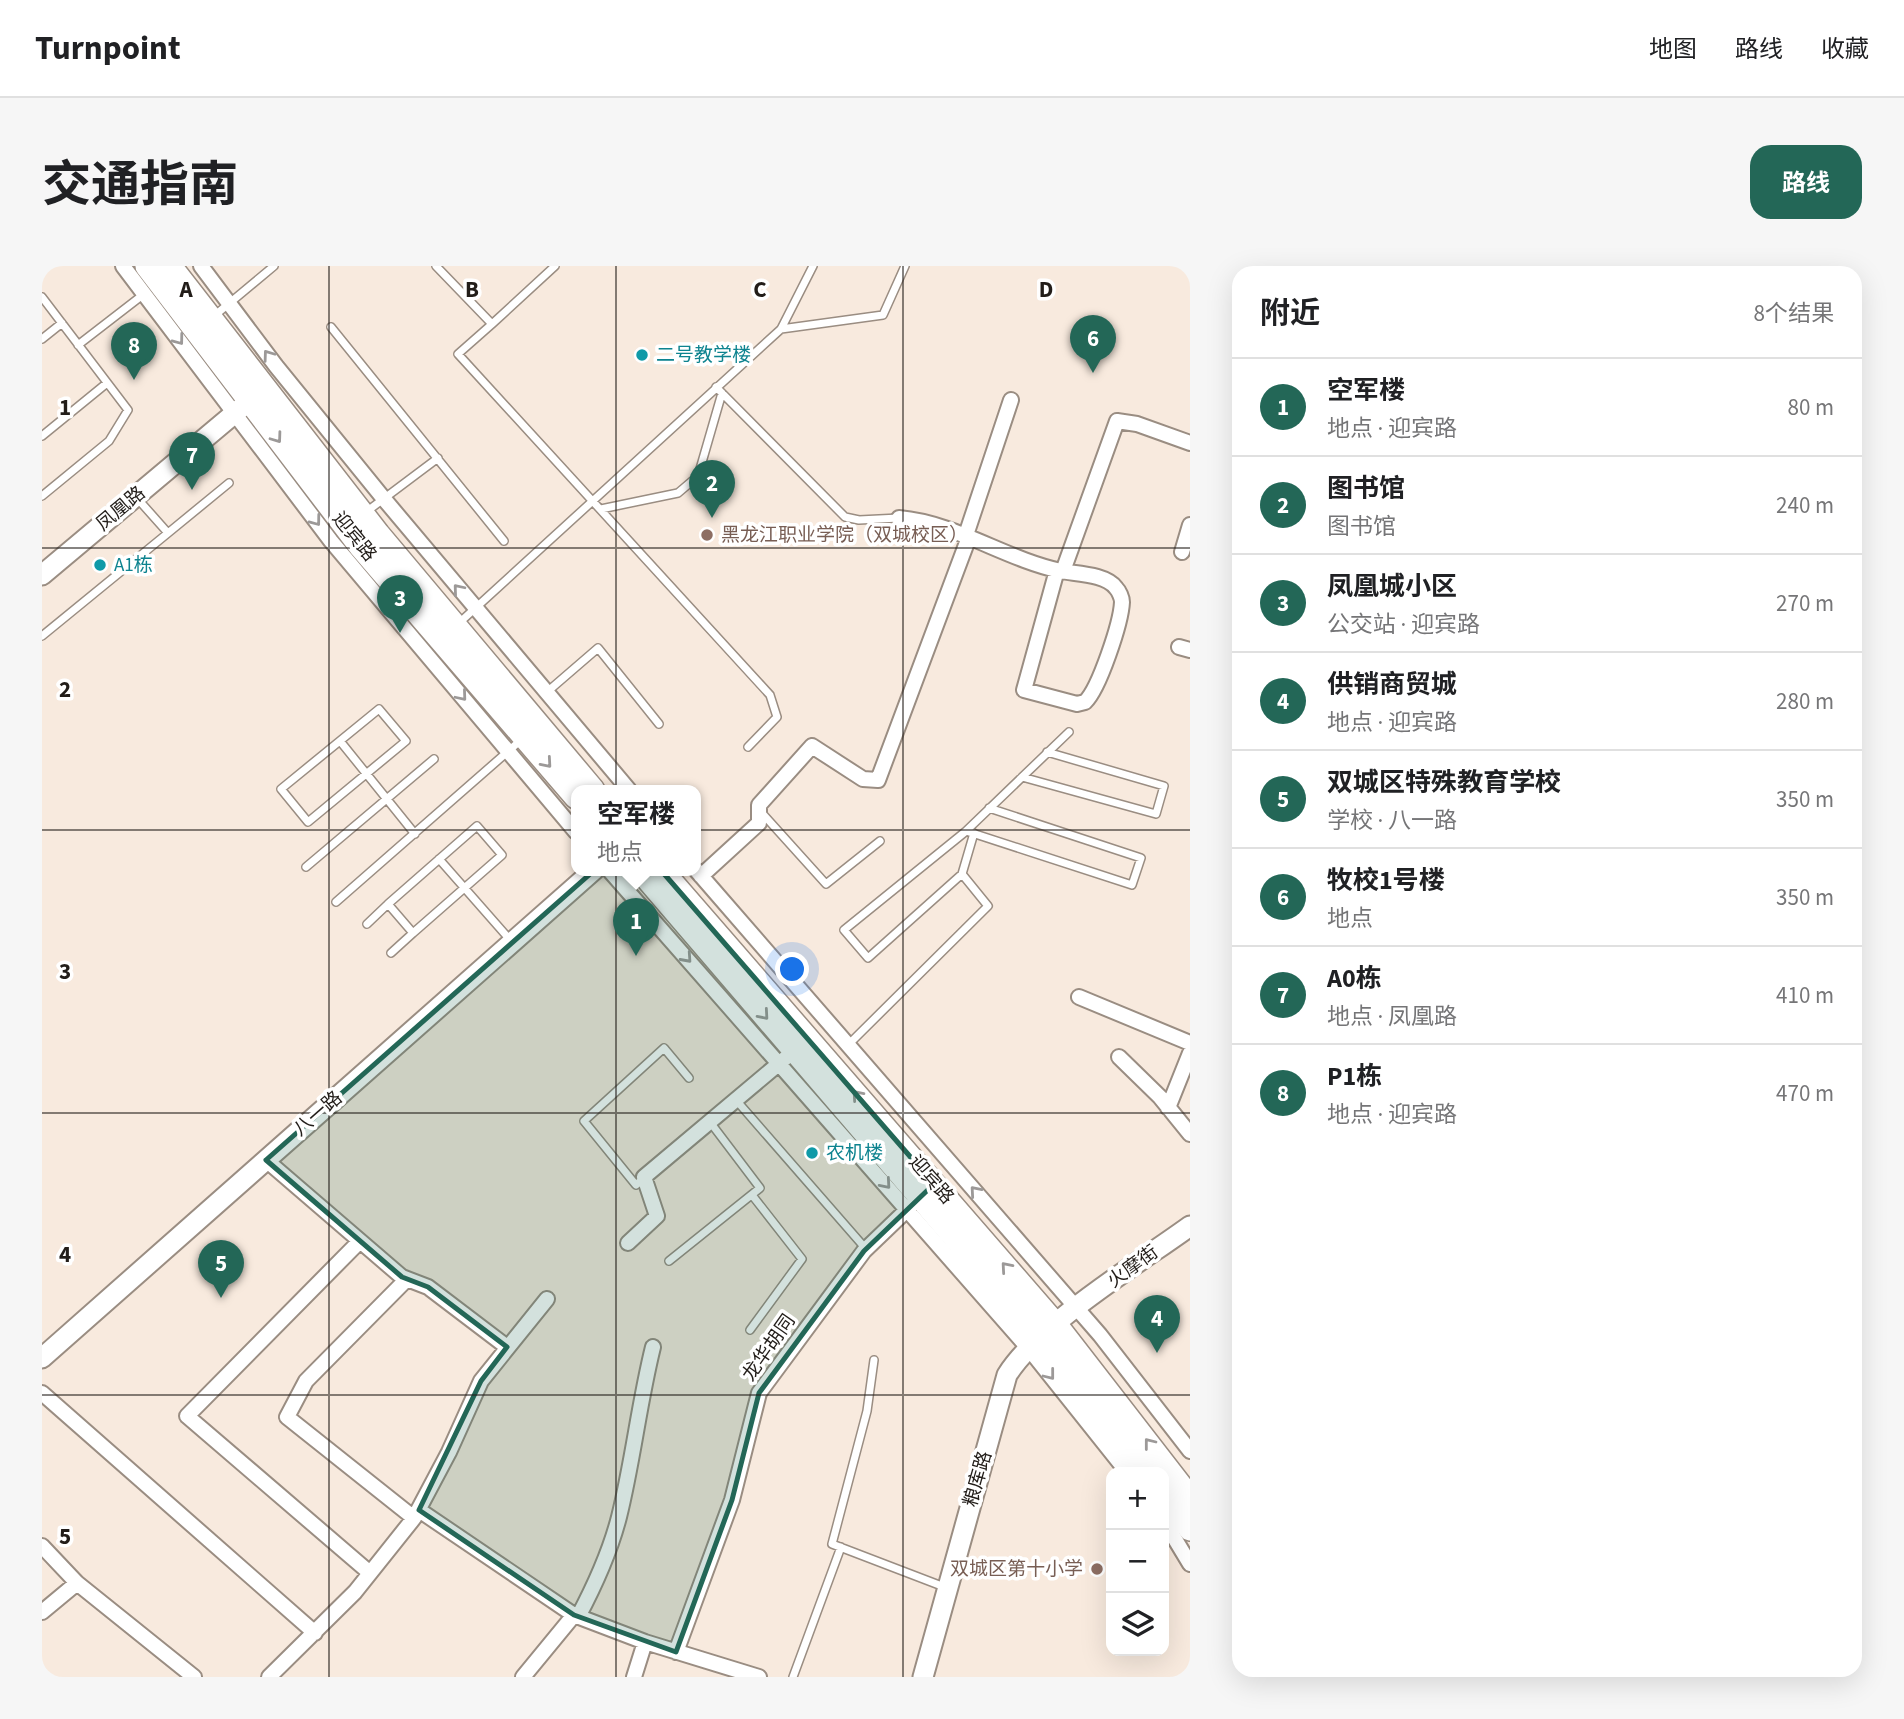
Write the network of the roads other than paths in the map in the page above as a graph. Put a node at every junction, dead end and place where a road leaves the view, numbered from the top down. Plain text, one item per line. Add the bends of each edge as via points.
1 (123, 266) edge
2 (147, 266) edge
3 (170, 266) edge
4 (201, 266) edge
5 (274, 266) edge
6 (436, 266) edge
7 (555, 266) edge
8 (813, 266) edge
9 (905, 266) edge
10 (144, 294) junction
11 (42, 297) edge
12 (230, 304) junction
13 (210, 319) junction
14 (62, 323) junction
15 (492, 324) junction
16 (331, 327) dead end
17 (781, 329) junction
18 (42, 339) edge
19 (78, 345) junction
20 (107, 383) junction
21 (719, 390) junction
22 (1011, 400) dead end
23 (249, 401) junction
24 (42, 436) edge
25 (1190, 443) edge
26 (438, 458) junction
27 (229, 483) dead end
28 (42, 496) edge
29 (136, 496) junction
30 (384, 499) junction
31 (592, 500) junction
32 (601, 509) junction
33 (363, 515) junction
34 (899, 518) joint
35 (1190, 525) edge
36 (167, 533) junction
37 (968, 536) junction
38 (504, 541) dead end
39 (1182, 552) dead end
40 (1060, 571) junction
41 (42, 575) edge
42 (475, 609) junction
43 (455, 626) junction
44 (42, 636) edge
45 (546, 693) junction
46 (659, 724) dead end
47 (1069, 732) dead end
48 (340, 741) junction
49 (517, 744) junction
50 (748, 747) dead end
51 (1047, 752) junction
52 (434, 759) dead end
53 (366, 774) junction
54 (1022, 777) junction
55 (589, 785) edge
56 (625, 785) edge
57 (571, 793) edge
58 (386, 799) junction
59 (989, 808) junction
60 (759, 810) junction
61 (571, 825) edge
62 (970, 832) junction
63 (415, 834) junction
64 (880, 841) dead end
65 (439, 859) junction
66 (306, 867) dead end
67 (701, 871) edge
68 (962, 874) junction
69 (587, 876) edge
70 (615, 876) edge
71 (645, 876) edge
72 (667, 876) edge
73 (701, 876) edge
74 (464, 888) junction
75 (337, 902) dead end
76 (388, 904) junction
77 (367, 924) dead end
78 (413, 933) junction
79 (512, 943) junction
80 (391, 953) dead end
81 (1079, 998) dead end
82 (1190, 1043) edge
83 (848, 1046) junction
84 (1190, 1053) edge
85 (788, 1056) junction
86 (1119, 1057) dead end
87 (689, 1078) dead end
88 (736, 1100) junction
89 (1168, 1108) junction
90 (710, 1122) junction
91 (1190, 1134) edge
92 (266, 1160) junction
93 (644, 1178) junction
94 (752, 1195) junction
95 (920, 1197) junction
96 (1190, 1226) edge
97 (360, 1241) junction
98 (628, 1243) dead end
99 (866, 1249) junction
100 (669, 1261) dead end
101 (407, 1279) junction
102 (547, 1299) dead end
103 (1077, 1308) junction
104 (750, 1330) dead end
105 (1042, 1338) junction
106 (507, 1347) junction
107 (653, 1347) dead end
108 (42, 1358) edge
109 (874, 1360) dead end
110 (42, 1393) edge
111 (1190, 1451) edge
112 (1124, 1467) edge
113 (1145, 1467) edge
114 (1190, 1498) edge
115 (1169, 1499) edge
116 (417, 1514) junction
117 (1169, 1529) edge
118 (1190, 1530) edge
119 (42, 1546) edge
120 (841, 1547) junction
121 (1190, 1564) edge
122 (370, 1573) junction
123 (77, 1583) junction
124 (947, 1588) junction
125 (42, 1612) edge
126 (576, 1616) junction
127 (315, 1633) junction
128 (645, 1642) junction
129 (676, 1652) junction
130 (194, 1677) edge
131 (269, 1677) edge
132 (523, 1677) edge
133 (634, 1677) edge
134 (759, 1677) edge
135 (793, 1677) edge
136 (923, 1677) edge

1 - 10 street
2 - 23 main road, 迎宾路
3 - 13 main road, 迎宾路
4 - 12 street
5 - 12 lane
6 - 15 lane
7 - 15 lane
8 - 17 lane
9 - 17 lane via 883,316
10 - 19 lane
10 -> 23 street
11 - 14 lane
12 - 13 lane
30 -> 12 street
13 - 23 main road, 迎宾路
14 - 18 lane
14 - 19 lane
15 - 31 lane via 458,354
16 - 26 lane
17 - 21 lane
19 - 20 lane
20 - 24 lane
20 - 28 lane via 128,410 109,441
21 - 31 lane
21 - 32 lane via 698,476 678,493
21 - 34 lane via 845,517
22 - 37 street
23 - 29 street, 凤凰路
23 - 33 main road, 迎宾路
23 -> 49 main road, 迎宾路
25 - 40 street via 1117,421
26 - 30 lane
26 - 38 lane
27 - 36 lane
29 - 36 lane
29 - 41 street, 凤凰路
30 - 33 lane
42 -> 30 street
31 - 32 lane
31 - 42 lane
32 - 50 lane via 770,695 777,717
33 - 43 main road, 迎宾路
34 - 37 street via 926,520
35 - 39 street
36 - 44 lane
37 - 40 street
37 - 60 street via 878,780 863,779 812,746
40 - 40 street via 1108,580 1122,600 1097,685 1085,702 1077,704 1024,690
42 - 43 lane
42 - 45 street
43 - 55 main road, 迎宾路
45 - 46 lane via 598,648
45 - 56 street
47 - 51 lane
48 - 53 lane
48 - 53 lane via 379,709 406,741
48 - 53 lane via 281,789 308,822
49 -> 57 main road, 迎宾路
49 - 61 street
49 - 63 lane
51 - 54 lane
51 - 54 lane via 1164,786 1156,814
52 - 58 lane
53 - 58 lane
54 - 59 lane
58 - 63 lane
58 - 66 lane
59 - 62 lane
59 - 62 lane via 1141,858 1132,885
60 - 64 lane via 826,884
60 - 67 street via 759,823
62 - 68 lane
62 - 68 lane via 844,930 868,958
63 - 75 lane
65 - 74 lane
65 - 74 lane via 477,826 502,855
65 - 76 lane
68 - 83 lane via 988,906
69 - 79 street, 八一路
70 -> 85 street
71 -> 85 main road, 迎宾路
95 -> 72 main road, 迎宾路
73 - 83 street
74 - 78 lane
74 - 79 lane
76 - 77 lane
76 - 78 lane
78 - 80 lane
79 - 92 street, 八一路
81 - 82 street
103 -> 83 street
84 - 89 street
85 - 88 street
85 -> 95 main road, 迎宾路
86 - 89 street
87 - 93 lane via 664,1048 584,1121 636,1185
88 - 90 street
88 - 99 lane
89 - 91 street
90 - 93 street
90 - 94 lane via 760,1188
92 - 97 street
92 - 108 street, 八一路
93 - 98 street via 657,1216
94 - 100 lane
94 - 104 lane via 802,1259
95 - 99 street, 龙华胡同
95 - 105 main road, 迎宾路
95 - 105 street
96 - 103 street, 火摩街
97 - 101 street
97 - 122 street via 187,1416
99 - 129 street, 龙华胡同 via 759,1393 732,1500
101 - 106 street via 428,1287
101 - 116 street via 306,1381 287,1417
102 - 106 street
103 - 105 street, 粮库路
103 - 111 street
105 -> 112 street
105 - 113 main road, 迎宾路
114 -> 105 main road, 迎宾路
105 - 124 street, 粮库路 via 1007,1375
106 - 116 street via 481,1381
107 - 126 street via 619,1518 596,1582
109 - 120 lane via 867,1411 832,1544
110 - 127 street
115 - 118 main road
116 - 122 street
116 - 126 street
117 - 121 street
119 - 123 street
120 - 124 lane
120 - 135 lane
122 - 127 street
123 - 125 street
123 - 130 street
124 - 136 street, 粮库路
126 - 128 street
126 - 132 street
127 - 131 street
128 - 129 street
128 - 133 street
129 - 134 street

